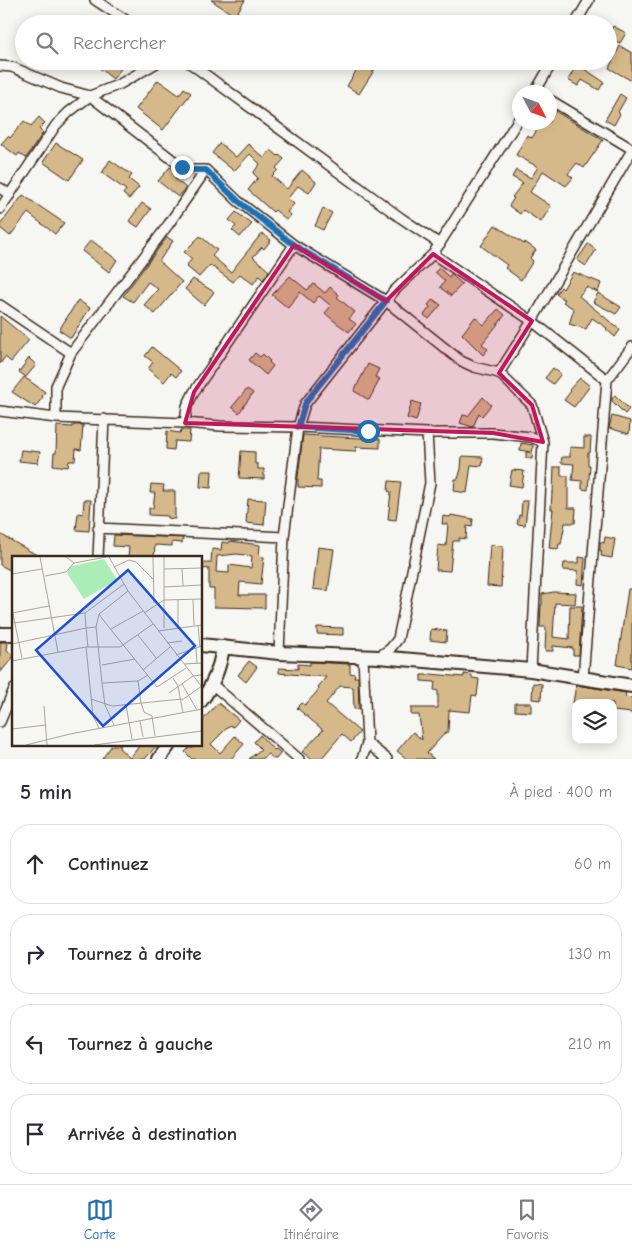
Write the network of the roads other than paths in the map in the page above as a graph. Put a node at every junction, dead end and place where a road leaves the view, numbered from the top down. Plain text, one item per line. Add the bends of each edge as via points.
1 (95, 0) edge
2 (589, 0) edge
3 (118, 15) edge
4 (581, 15) edge
5 (0, 66) edge
6 (15, 68) edge
7 (19, 70) edge
8 (144, 70) edge
9 (199, 70) edge
10 (548, 70) edge
11 (540, 85) edge
12 (90, 96) junction
13 (557, 104) edge
14 (512, 130) edge
15 (632, 150) edge
16 (206, 170) junction
17 (0, 188) edge
18 (10, 195) junction
19 (0, 209) edge
20 (440, 244) junction
21 (294, 245) junction
22 (434, 254) junction
23 (386, 301) junction
24 (0, 305) edge
25 (532, 321) junction
26 (632, 347) edge
27 (71, 353) junction
28 (499, 372) junction
29 (607, 380) junction
30 (0, 411) edge
31 (56, 418) junction
32 (104, 419) junction
33 (185, 423) junction
34 (298, 427) junction
35 (426, 433) junction
36 (542, 442) junction
37 (98, 528) junction
38 (284, 537) junction
39 (98, 556) edge
40 (202, 645) edge
41 (223, 647) junction
42 (279, 653) junction
43 (363, 657) junction
44 (378, 657) junction
45 (531, 670) junction
46 (583, 678) junction
47 (213, 685) junction
48 (632, 686) edge
49 (12, 694) edge
50 (202, 700) edge
51 (0, 722) edge
52 (367, 743) junction
53 (168, 746) edge
54 (162, 758) edge
55 (299, 759) edge
56 (362, 759) edge
57 (387, 759) edge

1 - 3 street
2 - 4 street
5 - 6 street
7 - 12 street
8 - 12 street
9 - 20 street
10 - 11 street
12 - 16 street via 182,167
12 - 18 street via 56,125
13 - 15 street
14 - 20 street
15 - 25 street
16 - 21 street via 238,201
16 - 27 street via 163,233
17 - 18 street
18 - 19 street
20 - 22 street
21 - 23 street
21 - 33 street via 194,392
22 - 23 street
22 - 25 street
23 - 28 street via 461,361
23 - 34 street via 309,398
24 - 27 street
25 - 28 street
25 - 29 street
26 - 29 street
27 - 31 street via 56,386
28 - 36 street via 532,405
29 - 46 street
30 - 31 street
31 - 32 street
32 - 33 street
32 - 37 street
33 - 34 street
34 - 35 street
34 - 38 street
35 - 36 street via 493,433 531,437
35 - 44 street via 430,483 398,639
36 - 45 street
37 - 38 street
37 - 39 street
38 - 42 street
40 - 41 street
41 - 42 street
41 - 47 street via 221,665
42 - 43 street
43 - 44 street
43 - 52 street
44 - 45 street
45 - 46 street
46 - 48 street
47 - 50 street
47 - 55 street
49 - 51 street
52 - 56 street
52 - 57 street
53 - 54 street

